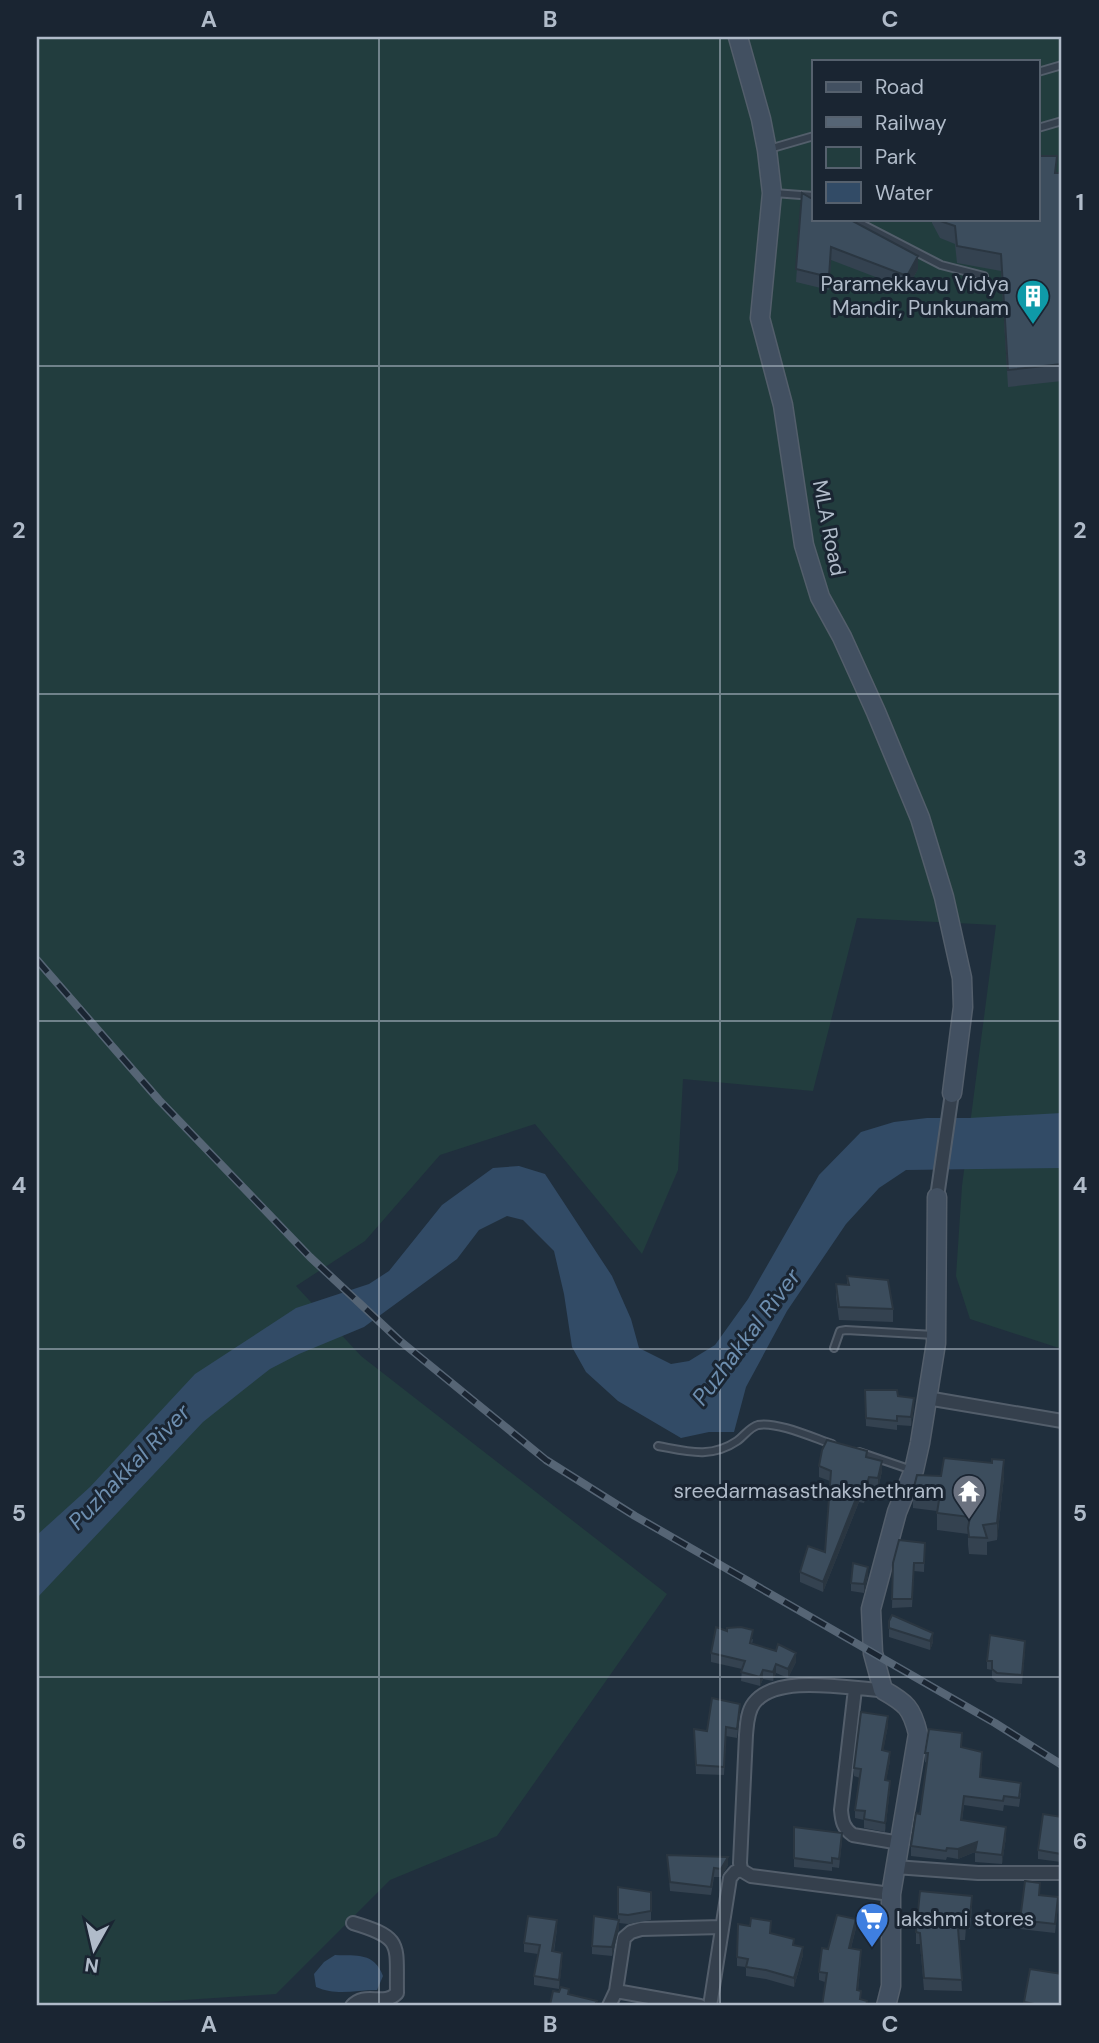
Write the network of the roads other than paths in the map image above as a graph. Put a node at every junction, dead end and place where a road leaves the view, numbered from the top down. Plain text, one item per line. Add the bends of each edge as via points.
1 (738, 37) edge
2 (1062, 65) edge
3 (1040, 71) edge
4 (1062, 121) edge
5 (1040, 127) edge
6 (812, 137) edge
7 (767, 150) junction
8 (772, 193) junction
9 (812, 197) edge
10 (854, 220) edge
11 (984, 276) dead end
12 (952, 1093) joint
13 (937, 1197) joint
14 (936, 1336) junction
15 (834, 1348) dead end
16 (927, 1398) junction
17 (1062, 1421) edge
18 (658, 1446) dead end
19 (843, 1447) edge
20 (855, 1451) edge
21 (914, 1470) junction
22 (855, 1689) junction
23 (883, 1690) junction
24 (900, 1843) junction
25 (895, 1867) junction
26 (741, 1870) junction
27 (1062, 1873) edge
28 (891, 1894) junction
29 (353, 1923) dead end
30 (722, 1927) junction
31 (616, 1991) junction
32 (352, 2006) edge
33 (609, 2006) edge
34 (700, 2006) edge
35 (710, 2006) edge
36 (886, 2006) edge

1 - 7 street, MLA Road
2 - 3 lane
4 - 5 lane
6 - 7 lane
7 - 8 street, MLA Road
8 - 9 lane
8 - 12 street, MLA Road via 760,318 783,405 804,545 820,597 876,712 920,818 944,897 962,978 963,1007
10 - 11 lane via 941,265
12 - 13 street
13 - 14 street
14 - 15 lane via 846,1330 840,1332
14 - 16 street
16 - 17 street
16 - 21 street
18 - 19 lane via 710,1453 737,1441 755,1425 768,1424
20 - 21 lane
21 - 23 street via 897,1512 872,1609 873,1653
22 - 23 street
22 - 24 street via 843,1823 852,1835
22 - 26 street via 794,1685 754,1703 745,1742
23 - 24 street via 905,1703 918,1734
24 - 25 street
25 - 27 street
25 - 28 street
26 - 28 street via 751,1876
26 - 30 street via 730,1878
28 - 36 street via 891,1986
29 - 32 street via 384,1932 394,1944 397,1993 384,2001 365,1998
30 - 31 street via 631,1932 620,1950
30 - 35 street
31 - 33 street
31 - 34 street

